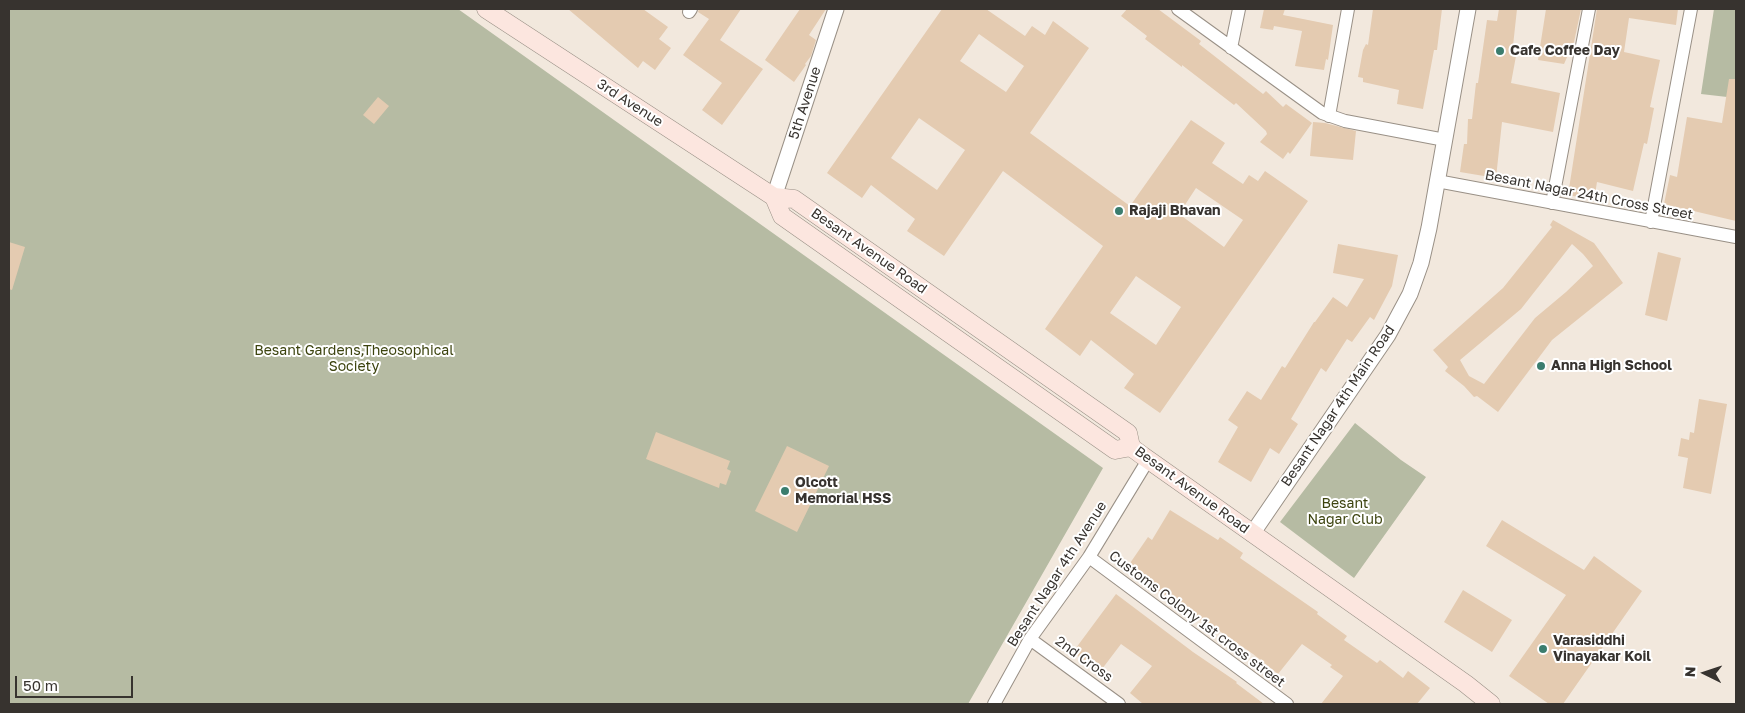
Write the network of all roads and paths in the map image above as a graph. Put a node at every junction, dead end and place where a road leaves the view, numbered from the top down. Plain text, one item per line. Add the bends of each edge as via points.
1 (486, 9) edge
2 (836, 9) edge
3 (1178, 9) edge
4 (1239, 9) edge
5 (1348, 9) edge
6 (1468, 9) edge
7 (1589, 9) edge
8 (1691, 9) edge
9 (1231, 48) junction
10 (1329, 116) junction
11 (1444, 140) junction
12 (1437, 181) junction
13 (774, 197) junction
14 (1552, 203) junction
15 (1652, 222) junction
16 (1736, 238) edge
17 (1148, 460) junction
18 (1252, 534) junction
19 (1089, 557) junction
20 (1030, 639) junction
21 (994, 704) edge
22 (1119, 704) edge
23 (1287, 704) edge
24 (1490, 704) edge

1 - 13 main road, 3rd Avenue
2 - 13 street, 5th Avenue
3 - 9 street
4 - 9 street
5 - 10 street
6 - 11 street, Besant Nagar 4th Main Road
7 - 14 street
8 - 15 street
9 - 10 street
10 - 11 street
11 - 12 street, Besant Nagar 4th Main Road
12 - 14 street, Besant Nagar 24th Cross Street
12 - 18 street, Besant Nagar 4th Main Road via 1421,263 1410,294 1388,335
13 - 17 main road, Besant Avenue Road via 782,216 790,222 1115,450 1131,447
14 - 15 street, Besant Nagar 24th Cross Street
15 - 16 street, Besant Nagar 24th Cross Street
17 - 18 main road, Besant Avenue Road
17 - 19 street, Besant Nagar 4th Avenue
18 - 24 main road, Besant Avenue Road
19 - 20 street, Besant Nagar 4th Avenue
19 - 23 street, Customs Colony 1st cross street
20 - 21 street, Besant Nagar 4th Avenue
20 - 22 street, 2nd Cross

